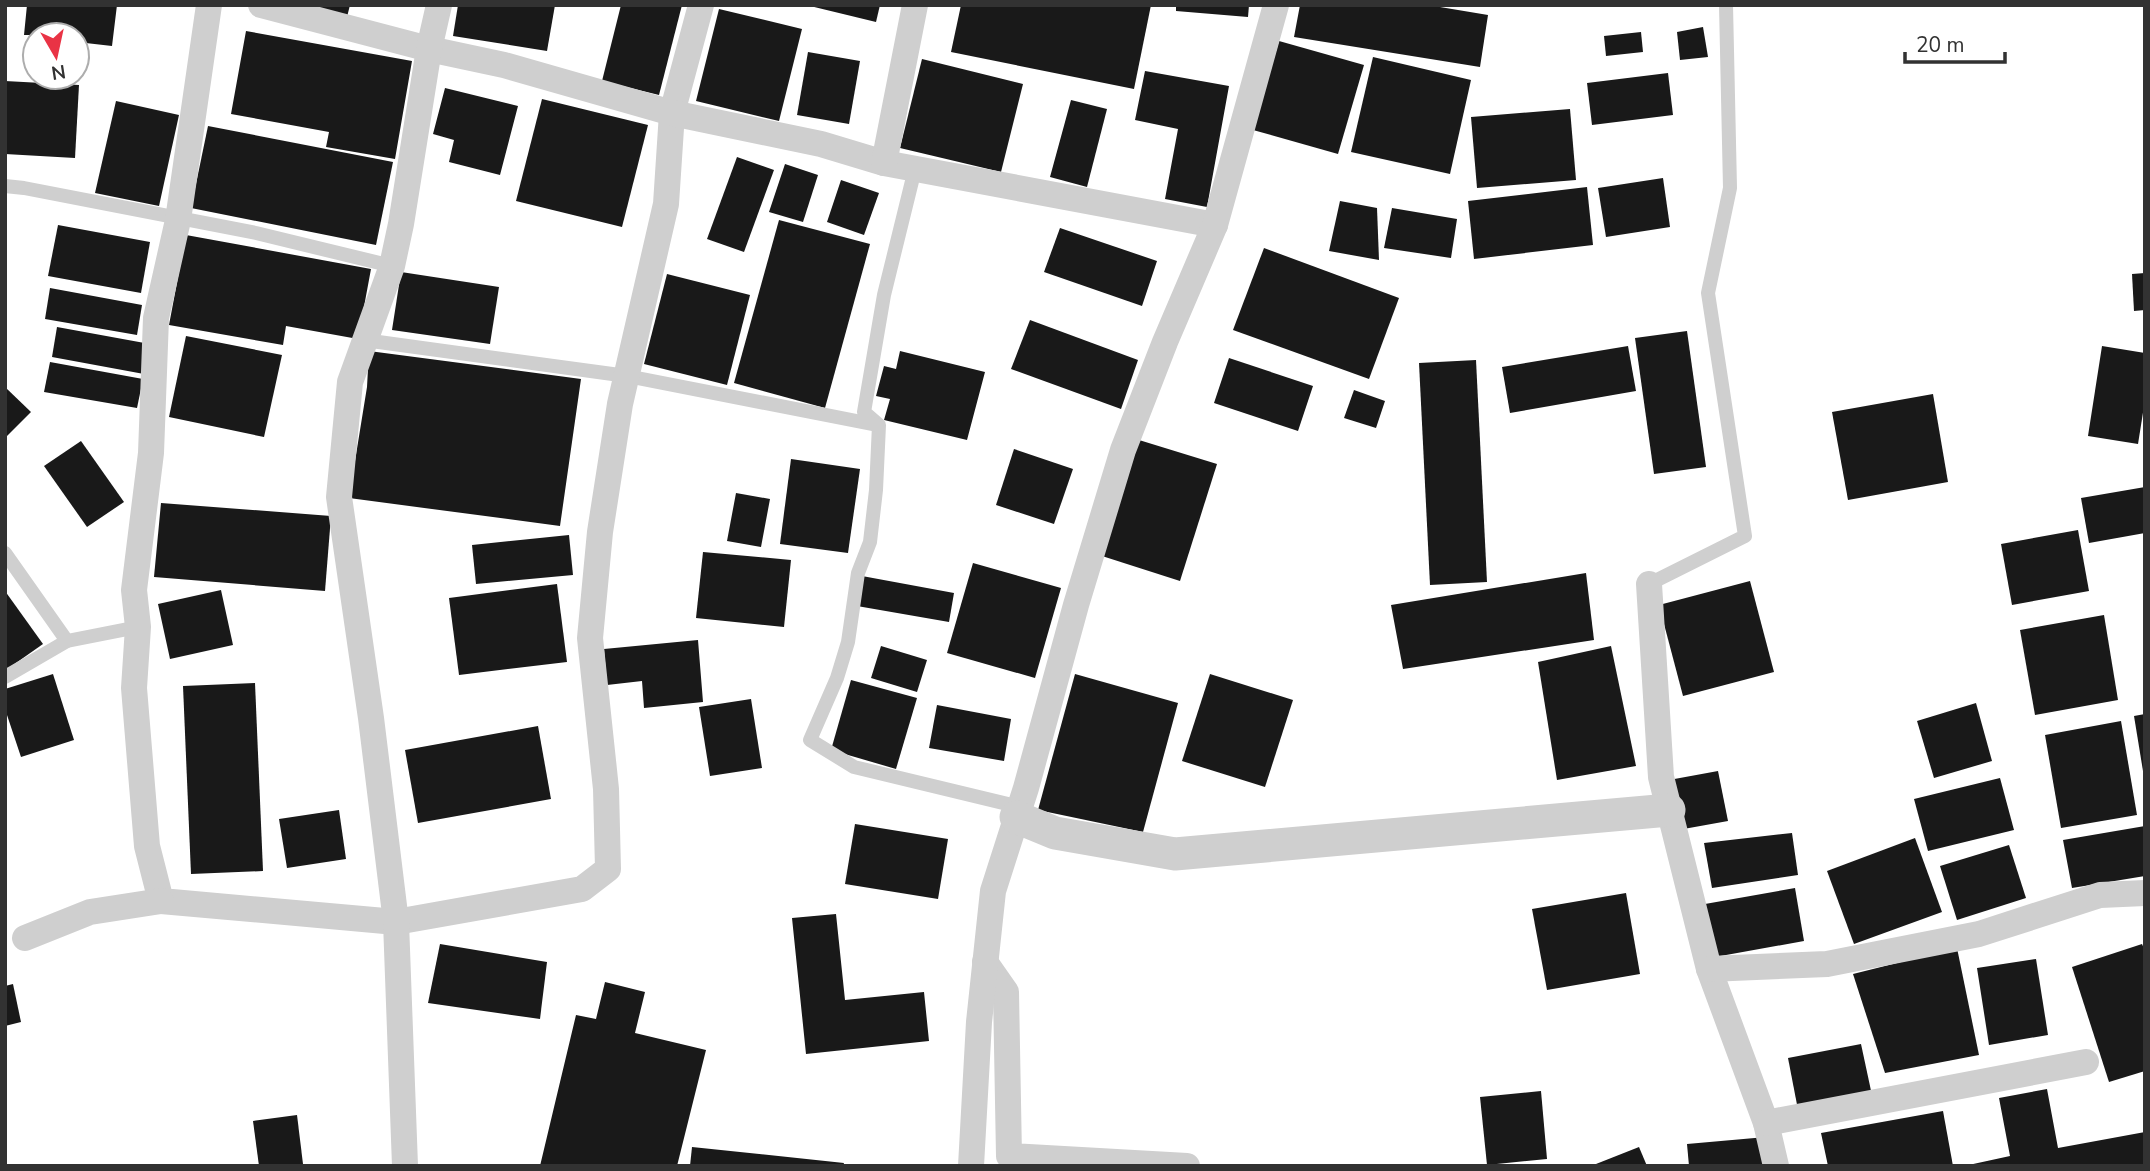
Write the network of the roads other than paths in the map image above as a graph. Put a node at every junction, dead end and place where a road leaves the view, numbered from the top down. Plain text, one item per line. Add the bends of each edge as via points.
1 (209, 5) edge
2 (261, 5) edge
3 (439, 5) edge
4 (701, 5) edge
5 (915, 5) edge
6 (1276, 5) edge
7 (1726, 5) edge
8 (429, 49) junction
9 (672, 113) junction
10 (884, 163) junction
11 (915, 169) junction
12 (5, 186) edge
13 (178, 220) junction
14 (1215, 225) junction
15 (392, 266) junction
16 (364, 340) junction
17 (627, 376) junction
18 (879, 425) junction
19 (5, 554) edge
20 (1649, 584) joint
21 (138, 627) junction
22 (67, 641) junction
23 (5, 677) edge
24 (1669, 810) junction
25 (1018, 812) junction
26 (2145, 893) edge
27 (161, 901) junction
28 (396, 922) junction
29 (25, 939) dead end
30 (985, 962) junction
31 (1709, 969) junction
32 (2086, 1062) dead end
33 (1766, 1123) junction
34 (405, 1166) edge
35 (971, 1166) edge
36 (1187, 1166) edge
37 (1776, 1166) edge

1 - 13 street
2 - 8 street
3 - 8 street
4 - 9 street
5 - 10 street
6 - 14 street
7 - 20 lane via 1730,188 1708,293 1745,536
8 - 9 street via 504,65
8 - 15 street
9 - 10 street via 821,144
9 - 17 street via 666,204
10 - 11 street
11 - 14 street
11 - 18 lane via 884,295 864,411
12 - 13 lane
13 - 15 lane via 256,233
13 - 21 street via 156,318 151,453 134,590
14 - 25 street via 1123,450
15 - 16 street
16 - 17 lane
16 - 28 street via 349,382 339,497
17 - 18 lane
17 - 28 street via 600,532 590,638 606,789 608,869 582,889
18 - 25 lane via 870,542 858,573 841,666 810,740 854,767
19 - 22 lane
20 - 24 street via 1661,777
21 - 22 lane
21 - 27 street via 134,688 146,833
22 - 23 lane
24 - 25 street via 1175,854 1055,833
24 - 31 street
25 - 30 street via 993,891
26 - 31 street via 2101,895 1979,934 1827,964
27 - 28 street
27 - 29 street via 90,912
28 - 34 street
30 - 35 street
30 - 36 street via 1006,992 1009,1156
31 - 33 street
32 - 33 street
33 - 37 street

